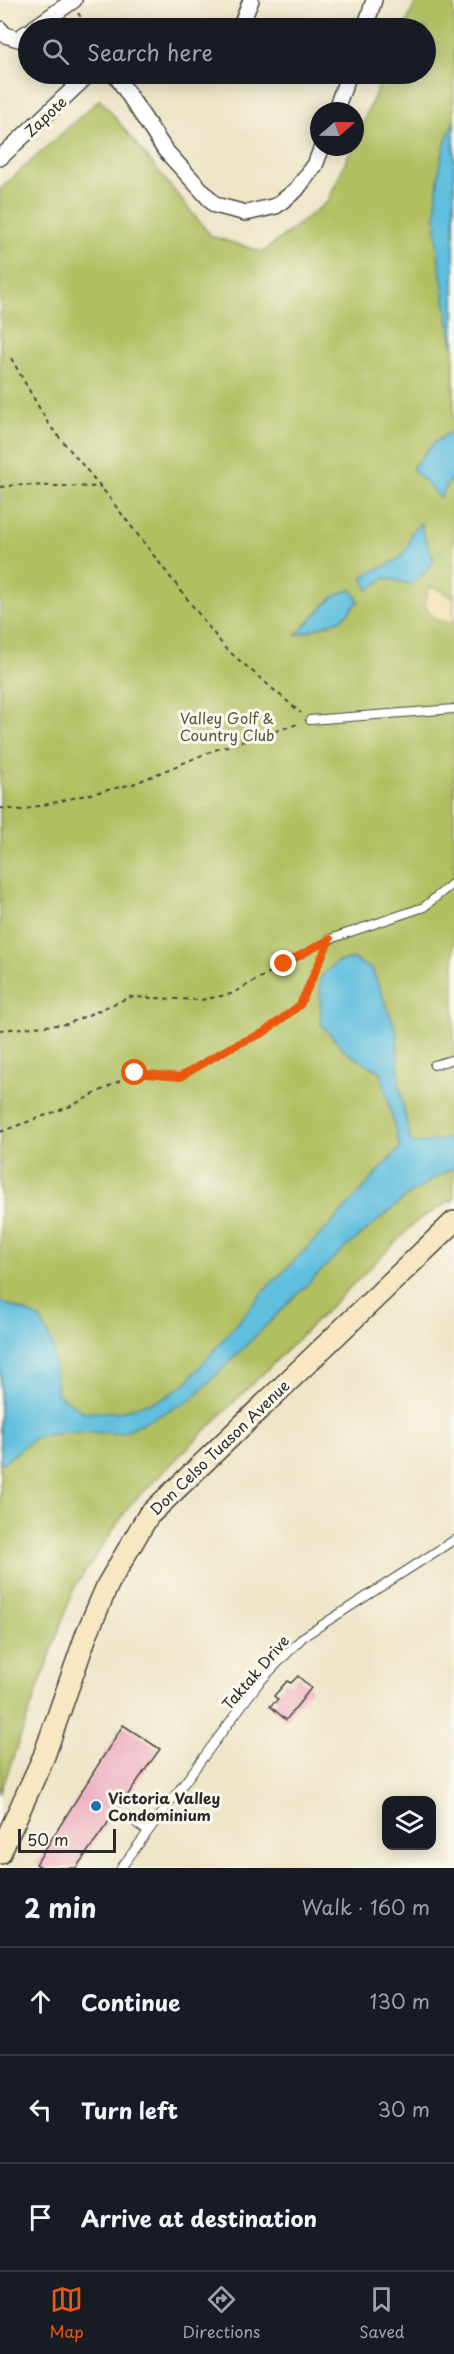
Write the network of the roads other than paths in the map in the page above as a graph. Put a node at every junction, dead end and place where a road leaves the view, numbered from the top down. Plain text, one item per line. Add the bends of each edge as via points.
1 (251, 0) edge
2 (374, 0) edge
3 (73, 1) edge
4 (48, 18) edge
5 (244, 18) edge
6 (368, 18) edge
7 (0, 29) edge
8 (18, 39) edge
9 (79, 84) edge
10 (122, 84) edge
11 (345, 84) edge
12 (338, 102) edge
13 (318, 156) edge
14 (0, 158) edge
15 (454, 709) edge
16 (310, 720) road end
17 (454, 882) edge
18 (330, 939) road end
19 (454, 1059) edge
20 (434, 1065) dead end
21 (454, 1222) edge
22 (454, 1540) edge
23 (137, 1824) dead end
24 (147, 1831) junction
25 (0, 1853) edge
26 (121, 1868) edge

1 - 5 street
2 - 6 street
3 - 4 street
7 - 8 street
9 - 14 street, Zapote
10 - 13 street via 165,150 215,205 246,213 276,206 296,190
11 - 12 street
15 - 16 lane
17 - 18 lane via 424,907
19 - 20 lane
21 - 25 street, Don Celso Tuason Avenue via 148,1516 108,1584 44,1756
22 - 24 lane, Taktak Drive via 303,1637 258,1684
23 - 24 lane
24 - 26 lane, Taktak Drive

